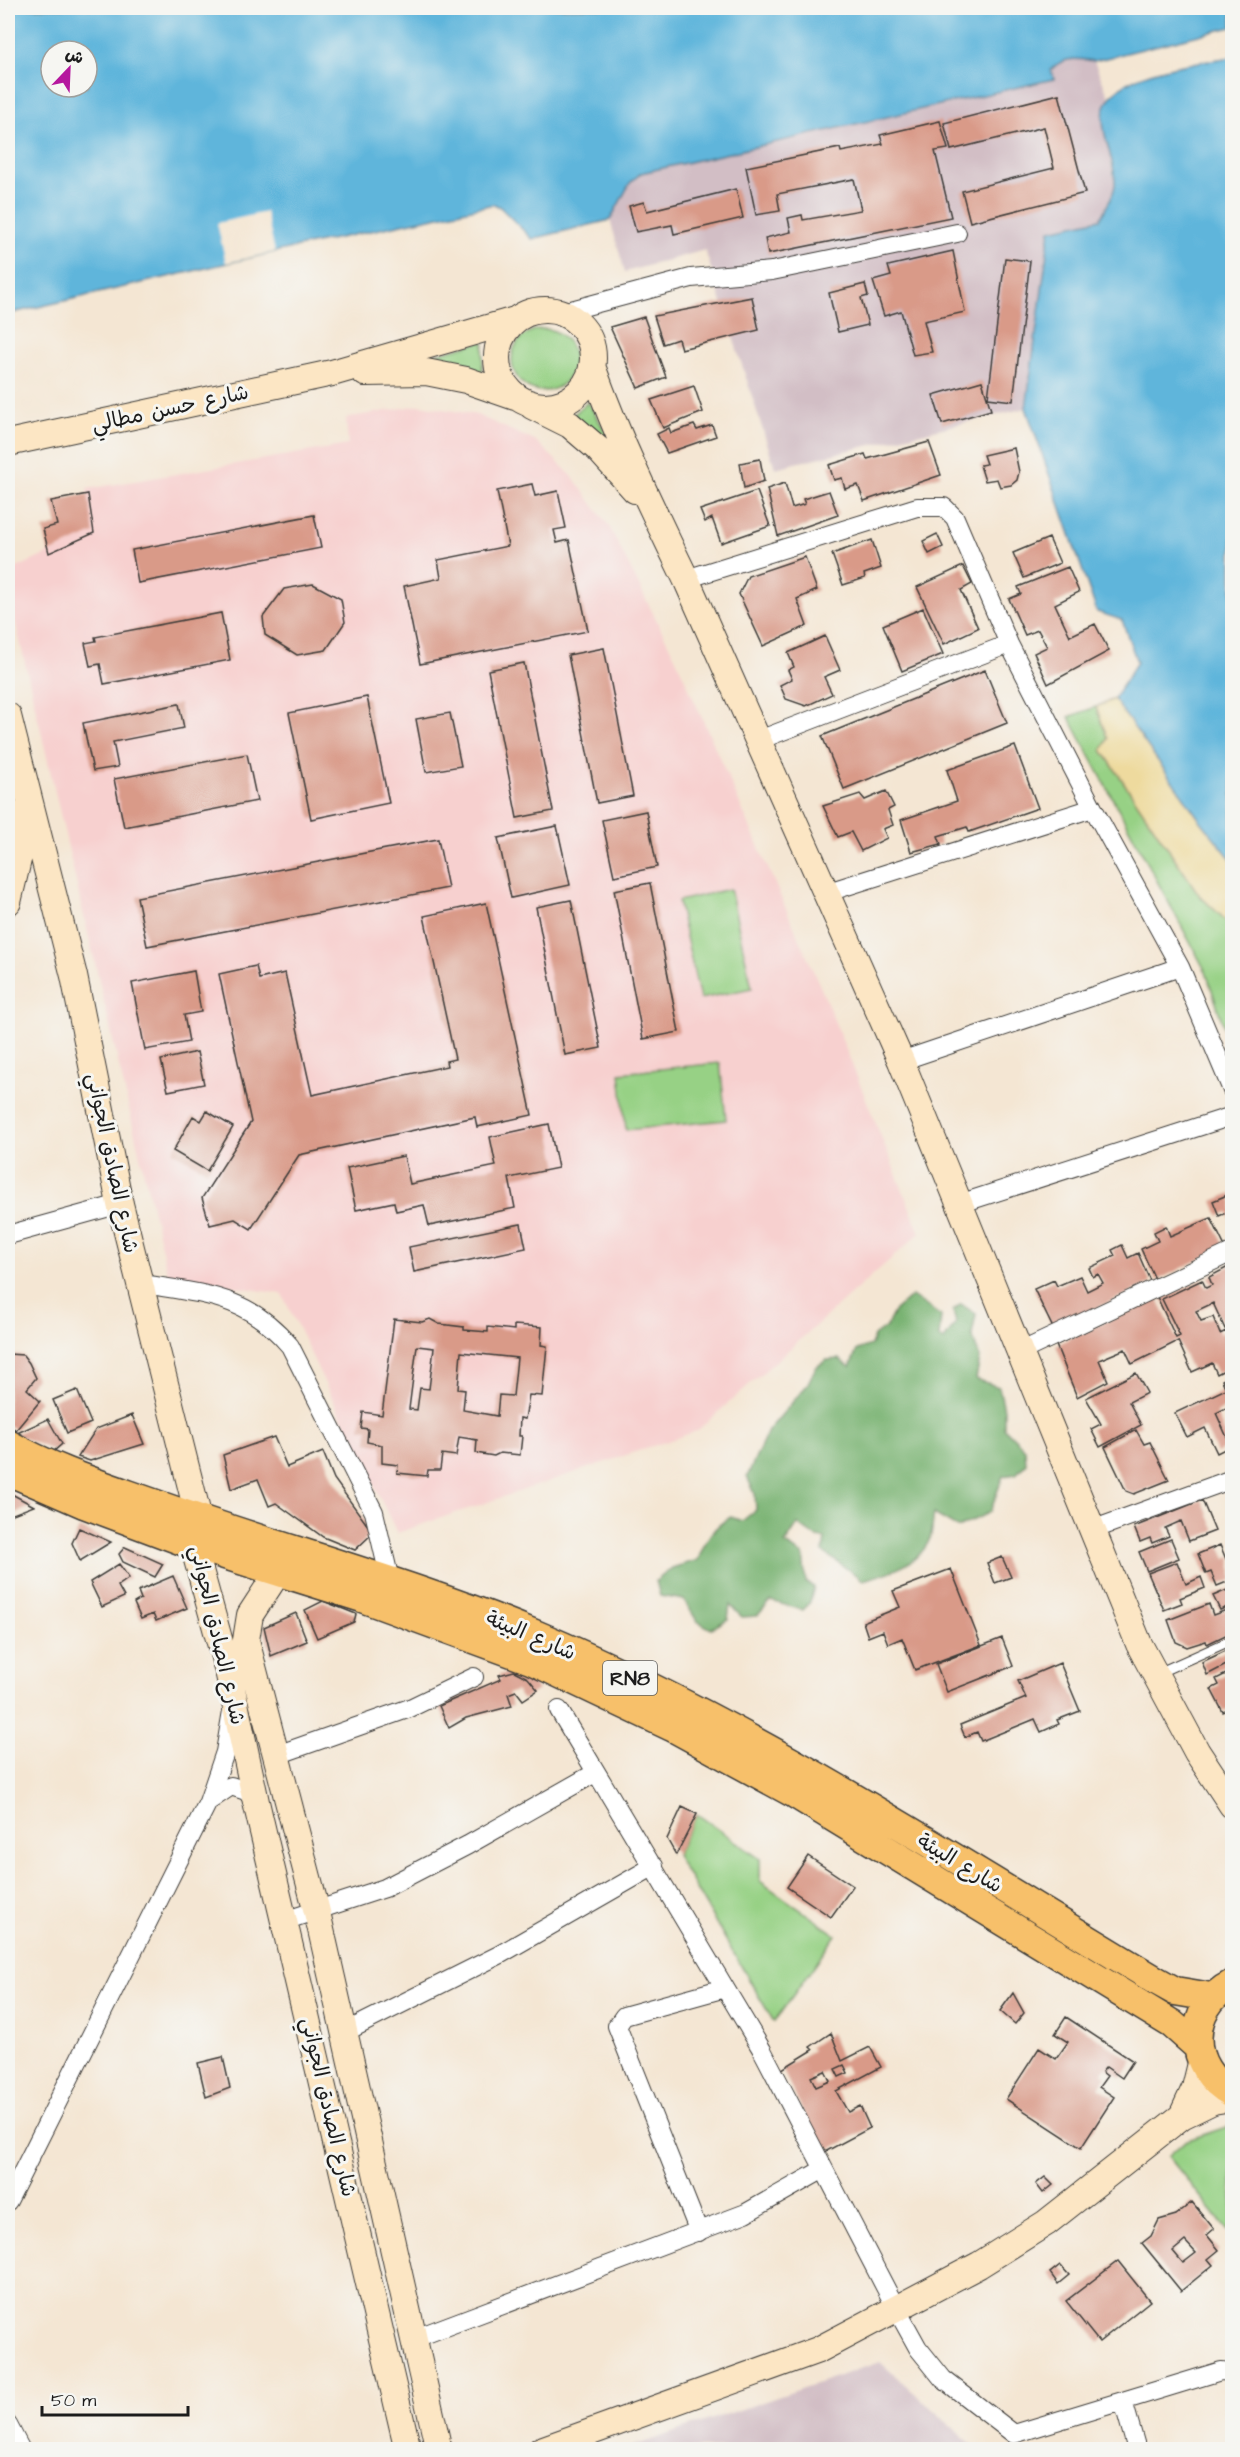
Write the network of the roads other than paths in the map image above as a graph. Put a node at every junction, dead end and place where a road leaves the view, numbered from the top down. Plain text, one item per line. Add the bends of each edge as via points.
1 (957, 233) dead end
2 (560, 313) junction
3 (515, 320) junction
4 (592, 366) junction
5 (332, 374) junction
6 (521, 400) junction
7 (8, 443) edge
8 (651, 508) junction
9 (686, 579) junction
10 (1009, 644) junction
11 (8, 716) edge
12 (759, 740) junction
13 (22, 780) junction
14 (1093, 808) junction
15 (825, 893) junction
16 (8, 903) edge
17 (1180, 967) junction
18 (901, 1061) junction
19 (1233, 1090) edge
20 (1233, 1116) edge
21 (120, 1204) junction
22 (959, 1204) junction
23 (8, 1235) edge
24 (1233, 1252) edge
25 (138, 1283) junction
26 (1020, 1352) junction
27 (8, 1444) edge
28 (8, 1471) edge
29 (1233, 1479) edge
30 (1092, 1530) junction
31 (196, 1532) junction
32 (278, 1572) junction
33 (390, 1580) junction
34 (1233, 1640) edge
35 (255, 1670) junction
36 (1154, 1674) junction
37 (474, 1677) dead end
38 (232, 1687) junction
39 (559, 1710) dead end
40 (278, 1755) junction
41 (595, 1773) junction
42 (207, 1802) junction
43 (256, 1802) junction
44 (1233, 1805) edge
45 (654, 1866) junction
46 (317, 1912) junction
47 (284, 1921) junction
48 (725, 1988) junction
49 (1222, 1990) edge
50 (345, 2032) junction
51 (1200, 2053) junction
52 (1233, 2093) edge
53 (1233, 2098) edge
54 (1182, 2116) junction
55 (822, 2170) junction
56 (8, 2201) edge
57 (699, 2232) junction
58 (897, 2310) junction
59 (414, 2339) junction
60 (1231, 2377) edge
61 (1123, 2401) junction
62 (8, 2425) edge
63 (21, 2450) edge
64 (408, 2450) edge
65 (439, 2450) edge
66 (541, 2450) edge
67 (1137, 2450) edge

1 - 2 street via 772,271 691,278
2 - 3 street via 529,312
2 - 4 street via 586,333 592,349
3 - 5 street
3 - 6 street via 505,330 496,358 505,386
4 - 6 street via 588,380 569,400 541,406
4 - 8 street
5 - 6 street via 426,372 466,380
5 - 7 street, شارع حسن مطالي
6 - 8 street via 577,431
8 - 9 street
9 - 10 street via 917,507 944,507 955,518
9 - 12 street
10 - 12 street
10 - 14 street
11 - 13 street, شارع الصادق الجواني
12 - 15 street
13 - 16 street via 22,843
13 - 21 street, شارع الصادق الجواني via 74,976
14 - 15 street
14 - 17 street
15 - 18 street
17 - 18 street
17 - 19 street
18 - 22 street
20 - 22 street
21 - 23 street
21 - 25 street, شارع الصادق الجواني
22 - 26 street
24 - 26 street
25 - 31 street, شارع الصادق الجواني
25 - 33 street via 224,1298 246,1307 278,1331 290,1346 365,1493 380,1531
26 - 30 street
27 - 31 main road, شارع البيئة / RN8
28 - 31 main road, شارع البيئة / RN8 via 84,1504
29 - 30 street
30 - 36 street
31 - 32 main road, شارع البيئة / RN8
31 - 33 main road, شارع البيئة / RN8
31 - 38 street, شارع الصادق الجواني
32 - 35 street via 247,1623 246,1640
32 - 51 main road, شارع البيئة / RN8 via 362,1598 531,1660 672,1727 795,1794 1172,2024
33 - 49 main road, شارع البيئة / RN8 via 537,1635 686,1705 813,1775 1157,1982 1190,1995
34 - 36 lane
35 - 38 street
35 - 40 street
36 - 44 street via 1197,1752
37 - 40 street via 410,1708
38 - 42 street via 225,1752
38 - 43 street, شارع الصادق الجواني
39 - 41 street
40 - 46 street
41 - 45 street
41 - 46 street via 385,1888
42 - 43 street via 231,1786 246,1791
42 - 56 street
43 - 47 street, شارع الصادق الجواني
45 - 48 street
45 - 50 street via 499,1955
46 - 47 street
46 - 50 street
47 - 64 street, شارع الصادق الجواني
48 - 55 street via 762,2050
48 - 57 street via 624,2016 617,2025
49 - 51 main road, RN8 via 1201,2017
50 - 59 street
51 - 52 main road, RN8 via 1213,2079
51 - 54 street via 1195,2088
53 - 54 street
54 - 58 street via 1046,2223
55 - 57 street via 746,2213
55 - 58 street
57 - 59 street
58 - 61 street via 918,2348 943,2379 1014,2434
58 - 66 street via 818,2350
59 - 65 street
60 - 61 street
61 - 67 street
62 - 63 street

